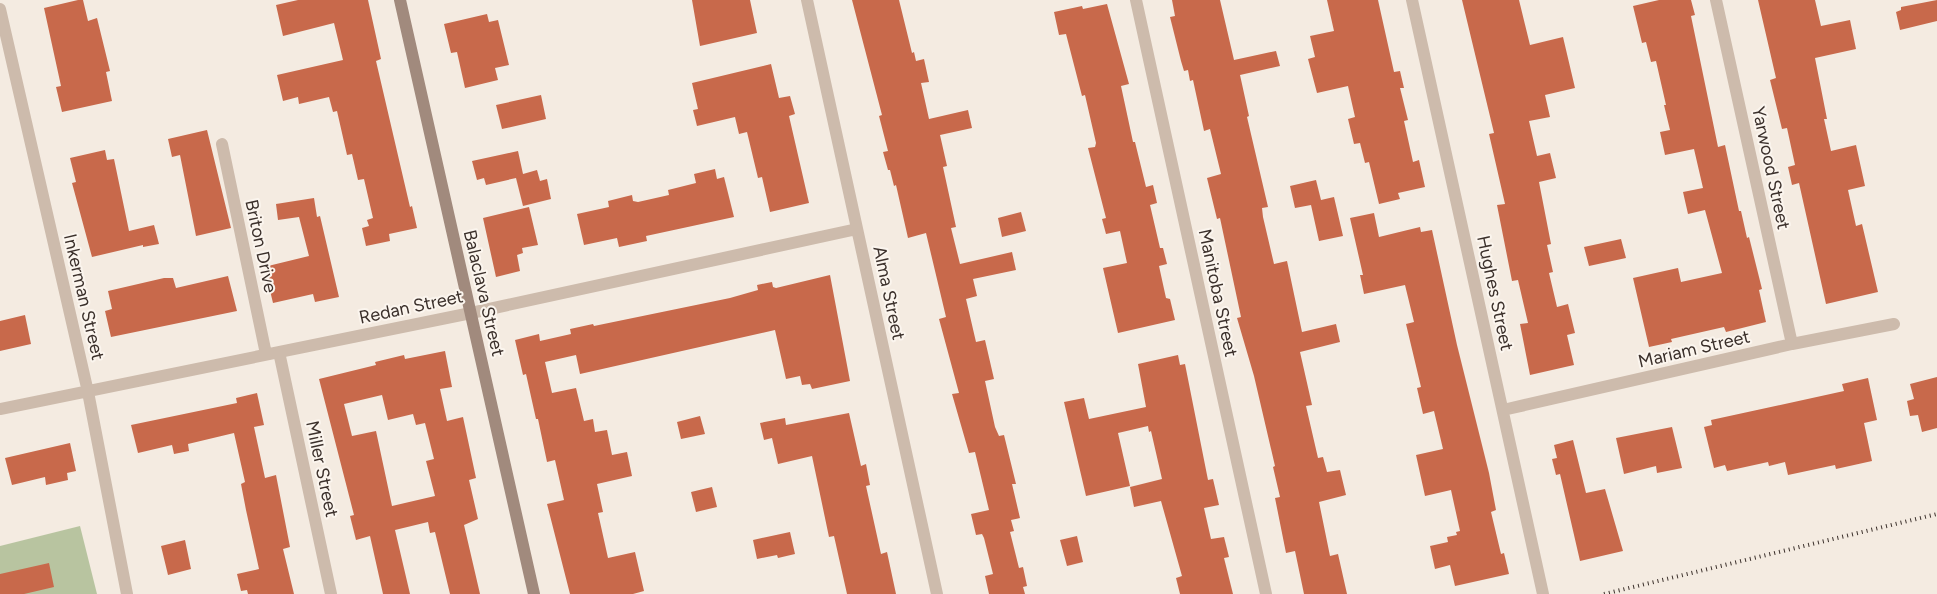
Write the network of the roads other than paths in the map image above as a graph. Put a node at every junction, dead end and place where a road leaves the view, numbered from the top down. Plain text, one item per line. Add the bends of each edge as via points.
1 (400, 0) edge
2 (807, 0) edge
3 (1136, 0) edge
4 (1412, 0) edge
5 (1716, 0) edge
6 (0, 9) edge
7 (3, 34) edge
8 (222, 144) dead end
9 (857, 229) junction
10 (471, 313) junction
11 (1894, 324) dead end
12 (1792, 344) junction
13 (279, 352) junction
14 (266, 354) junction
15 (88, 392) junction
16 (0, 409) edge
17 (1503, 410) junction
18 (128, 594) edge
19 (331, 594) edge
20 (534, 594) edge
21 (937, 594) edge
22 (1266, 594) edge
23 (1543, 594) edge

1 - 10 street, Balaclava Street
2 - 9 street, Alma Street
3 - 22 street, Manitoba Street
4 - 17 street, Hughes Street
5 - 12 street, Yarwood Street
6 - 7 street, Inkerman Street
7 - 15 street, Inkerman Street
8 - 14 street, Briton Drive
9 - 10 street, Redan Street
9 - 21 street, Alma Street
10 - 13 street, Redan Street
10 - 20 street, Balaclava Street
11 - 12 street, Mariam Street
12 - 17 street, Mariam Street
13 - 14 street, Redan Street
13 - 19 street, Miller Street
14 - 15 street, Redan Street
15 - 16 street, Redan Street
15 - 18 street, Inkerman Street
17 - 23 street, Hughes Street

